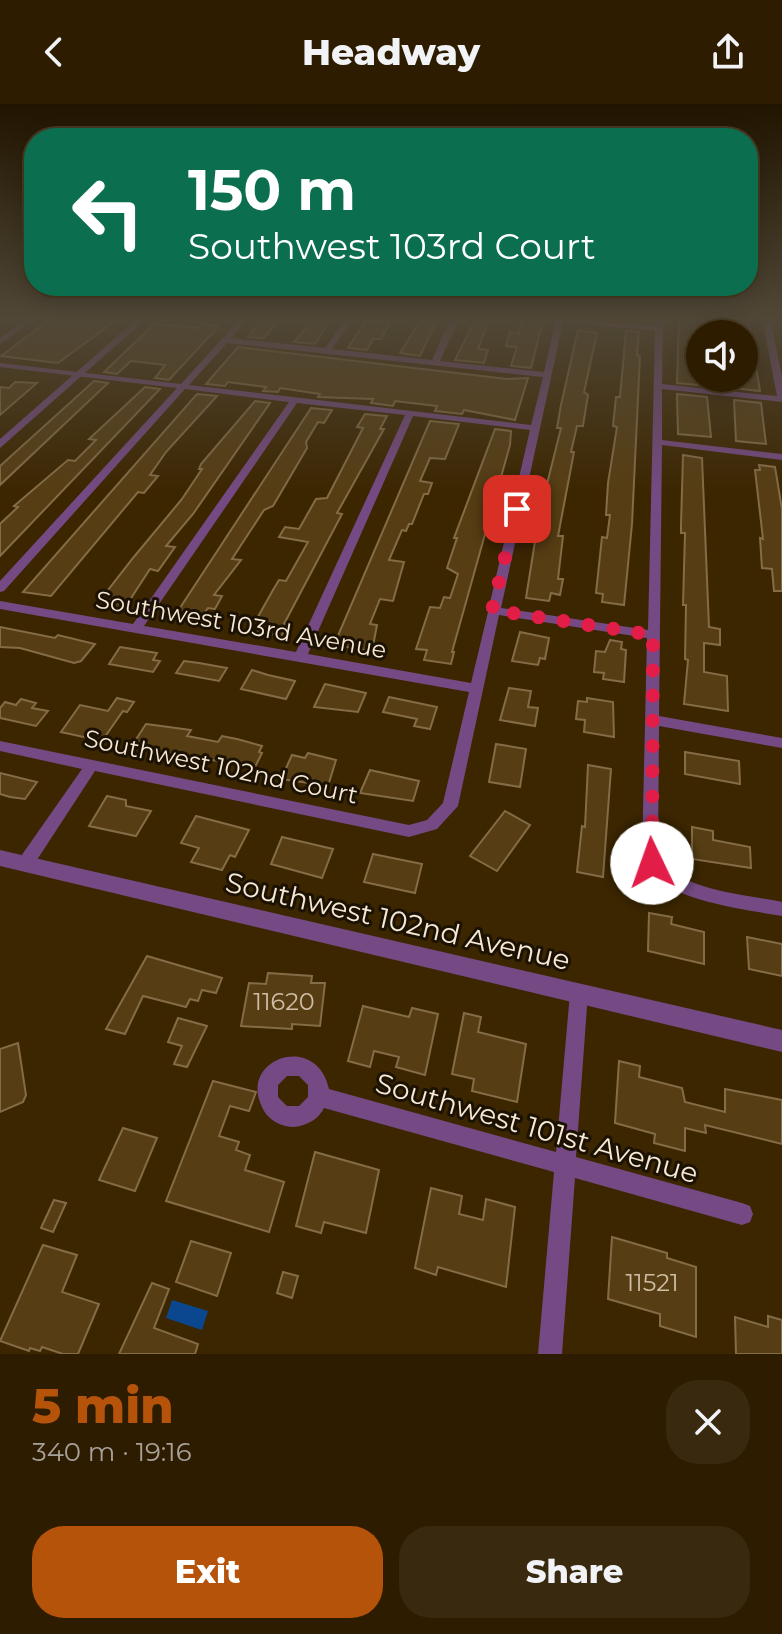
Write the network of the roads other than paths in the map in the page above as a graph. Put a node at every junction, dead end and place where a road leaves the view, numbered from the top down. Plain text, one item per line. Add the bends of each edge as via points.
1 (76, 376) edge
2 (99, 376) edge
3 (192, 376) edge
4 (548, 376) edge
5 (658, 376) edge
6 (778, 376) edge
7 (183, 386) junction
8 (658, 386) junction
9 (782, 398) edge
10 (295, 399) junction
11 (410, 413) junction
12 (536, 428) junction
13 (657, 442) junction
14 (0, 445) edge
15 (782, 457) edge
16 (0, 588) edge
17 (0, 605) edge
18 (492, 610) junction
19 (136, 629) junction
20 (653, 635) junction
21 (300, 658) junction
22 (475, 688) junction
23 (651, 720) junction
24 (782, 743) edge
25 (0, 746) edge
26 (92, 765) junction
27 (0, 858) edge
28 (25, 864) junction
29 (782, 909) edge
30 (579, 993) junction
31 (782, 1041) edge
32 (318, 1096) dead end
33 (565, 1165) junction
34 (742, 1214) dead end
35 (550, 1354) edge

1 - 14 street
2 - 7 street
3 - 7 street
4 - 12 street
5 - 8 street
6 - 9 street
7 - 10 street
7 - 16 street
8 - 9 street
8 - 13 street
10 - 11 street
10 - 19 street
11 - 12 street
11 - 21 street
12 - 18 street
13 - 15 street
13 - 20 street
17 - 19 street, Southwest 103rd Avenue
18 - 20 street
18 - 22 street
19 - 21 street, Southwest 103rd Avenue
20 - 23 street
21 - 22 street, Southwest 103rd Avenue
22 - 26 street, Southwest 102nd Court via 450,806 432,825 409,831
23 - 24 street
23 - 29 street via 650,855 664,878
25 - 26 street, Southwest 102nd Court
26 - 28 street
27 - 28 street, Southwest 102nd Avenue
28 - 30 street, Southwest 102nd Avenue
30 - 31 street, Southwest 102nd Avenue
30 - 33 street
32 - 33 street, Southwest 101st Avenue
33 - 34 street, Southwest 101st Avenue
33 - 35 street

